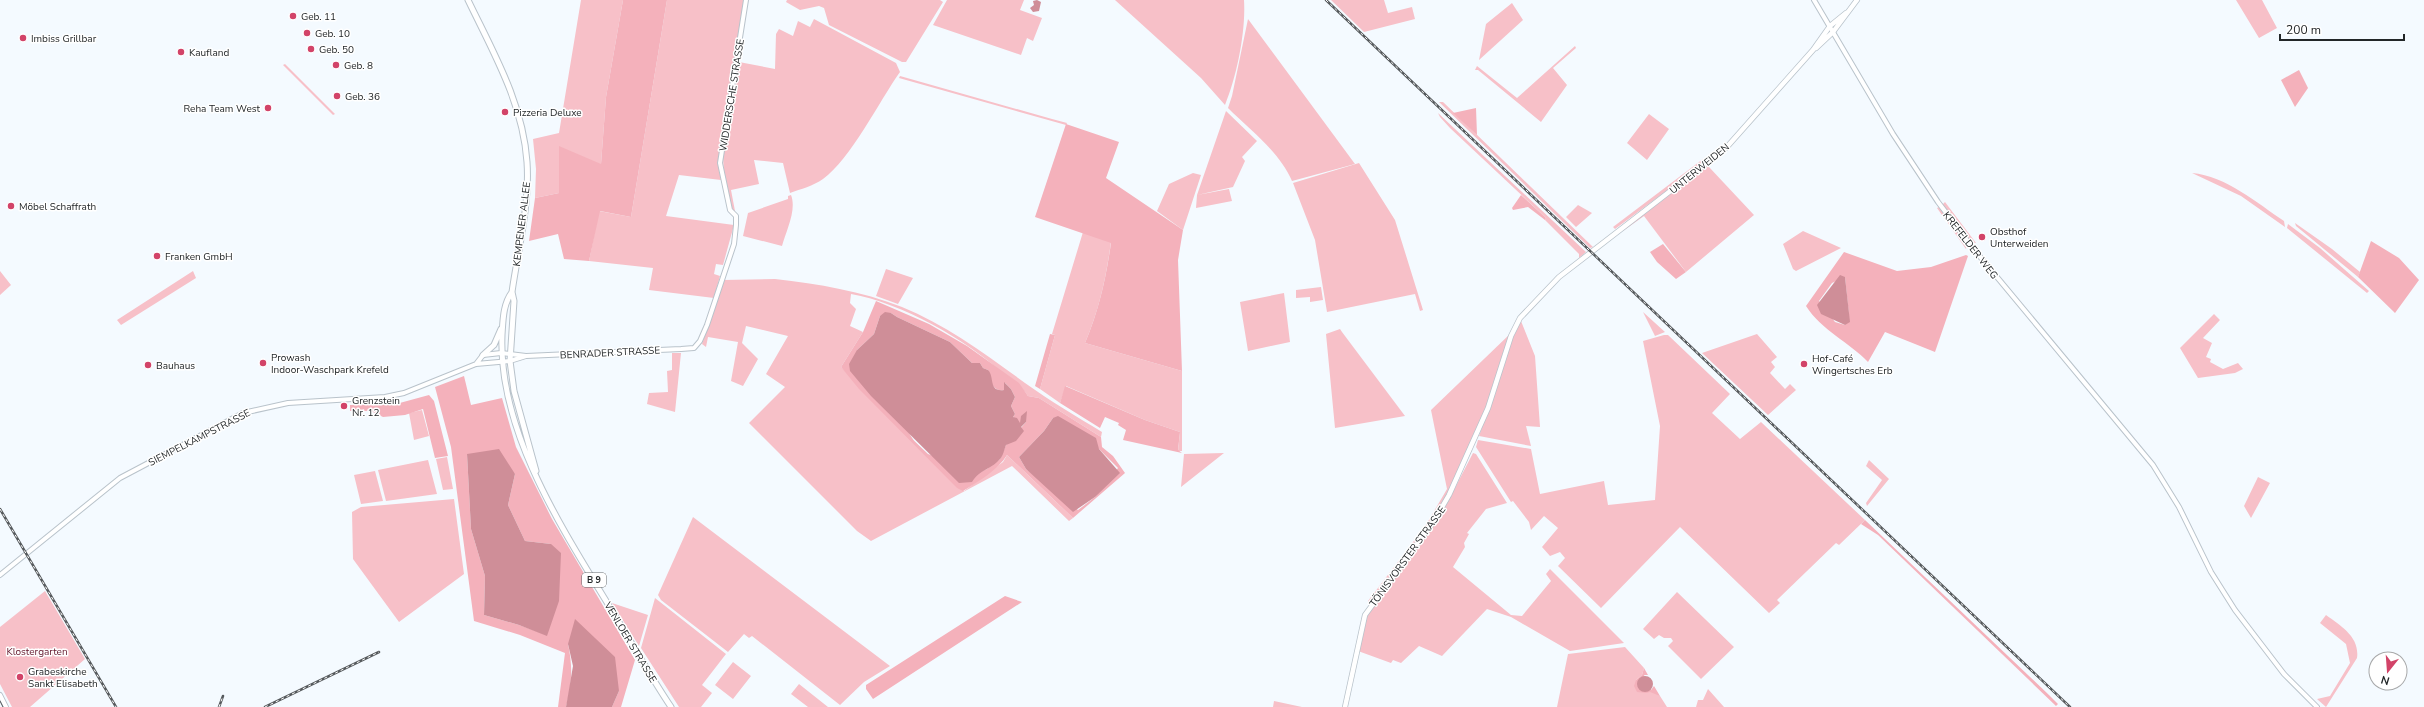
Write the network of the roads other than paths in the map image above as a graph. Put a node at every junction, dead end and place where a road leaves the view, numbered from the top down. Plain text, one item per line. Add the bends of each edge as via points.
1 (468, 0) edge
2 (746, 0) edge
3 (1814, 0) edge
4 (1857, 0) edge
5 (1846, 14) junction
6 (1830, 26) junction
7 (1833, 32) junction
8 (1813, 50) junction
9 (1587, 254) joint
10 (512, 292) junction
11 (503, 320) junction
12 (694, 348) joint
13 (501, 353) junction
14 (510, 354) junction
15 (484, 355) junction
16 (526, 356) junction
17 (510, 361) junction
18 (502, 362) junction
19 (476, 364) junction
20 (536, 471) junction
21 (0, 575) edge
22 (0, 695) edge
23 (6, 707) edge
24 (671, 707) edge
25 (1345, 707) edge
26 (2318, 707) edge

1 - 10 main road, KEMPENER ALLEE via 512,91 528,162 526,198
2 - 12 street, WIDDERSCHE STRASSE via 720,163 730,210 736,216 734,244 707,325
3 - 6 street, KREFELDER WEG
4 - 5 main road
5 - 6 main road, UNTERWEIDEN
5 - 7 main road, UNTERWEIDEN
6 - 7 street, KREFELDER WEG
6 - 8 main road, UNTERWEIDEN
7 - 8 main road, UNTERWEIDEN
7 - 26 street, KREFELDER WEG via 1916,170 1956,226 2154,465 2179,507 2211,572 2235,610 2284,674
8 - 9 main road, UNTERWEIDEN via 1726,148
9 - 25 main road, TÖNISVORSTER STRASSE via 1544,291 1518,322 1488,408 1450,495 1365,615
10 - 11 main road, KEMPENER ALLEE via 507,300
10 - 14 main road, KEMPENER ALLEE via 514,301
11 - 13 main road, KEMPENER ALLEE
11 - 15 main road via 494,345
12 - 16 street, BENRADER STRASSE
13 - 14 street, BENRADER STRASSE
13 - 15 street
13 - 18 main road, KEMPENER ALLEE
14 - 16 street, BENRADER STRASSE
14 - 17 main road, KEMPENER ALLEE
15 - 19 street, SIEMPELKAMPSTRASSE
16 - 17 street, BENRADER STRASSE
17 - 18 street, BENRADER STRASSE
17 - 20 main road, VENLOER STRASSE / B 9 via 514,391
18 - 19 street, SIEMPELKAMPSTRASSE
18 - 20 main road, VENLOER STRASSE / B 9 via 513,418 525,452
19 - 21 street, SIEMPELKAMPSTRASSE via 404,393 385,397 288,403 243,413 120,478
20 - 24 main road, VENLOER STRASSE / B 9 via 588,571
22 - 23 street

